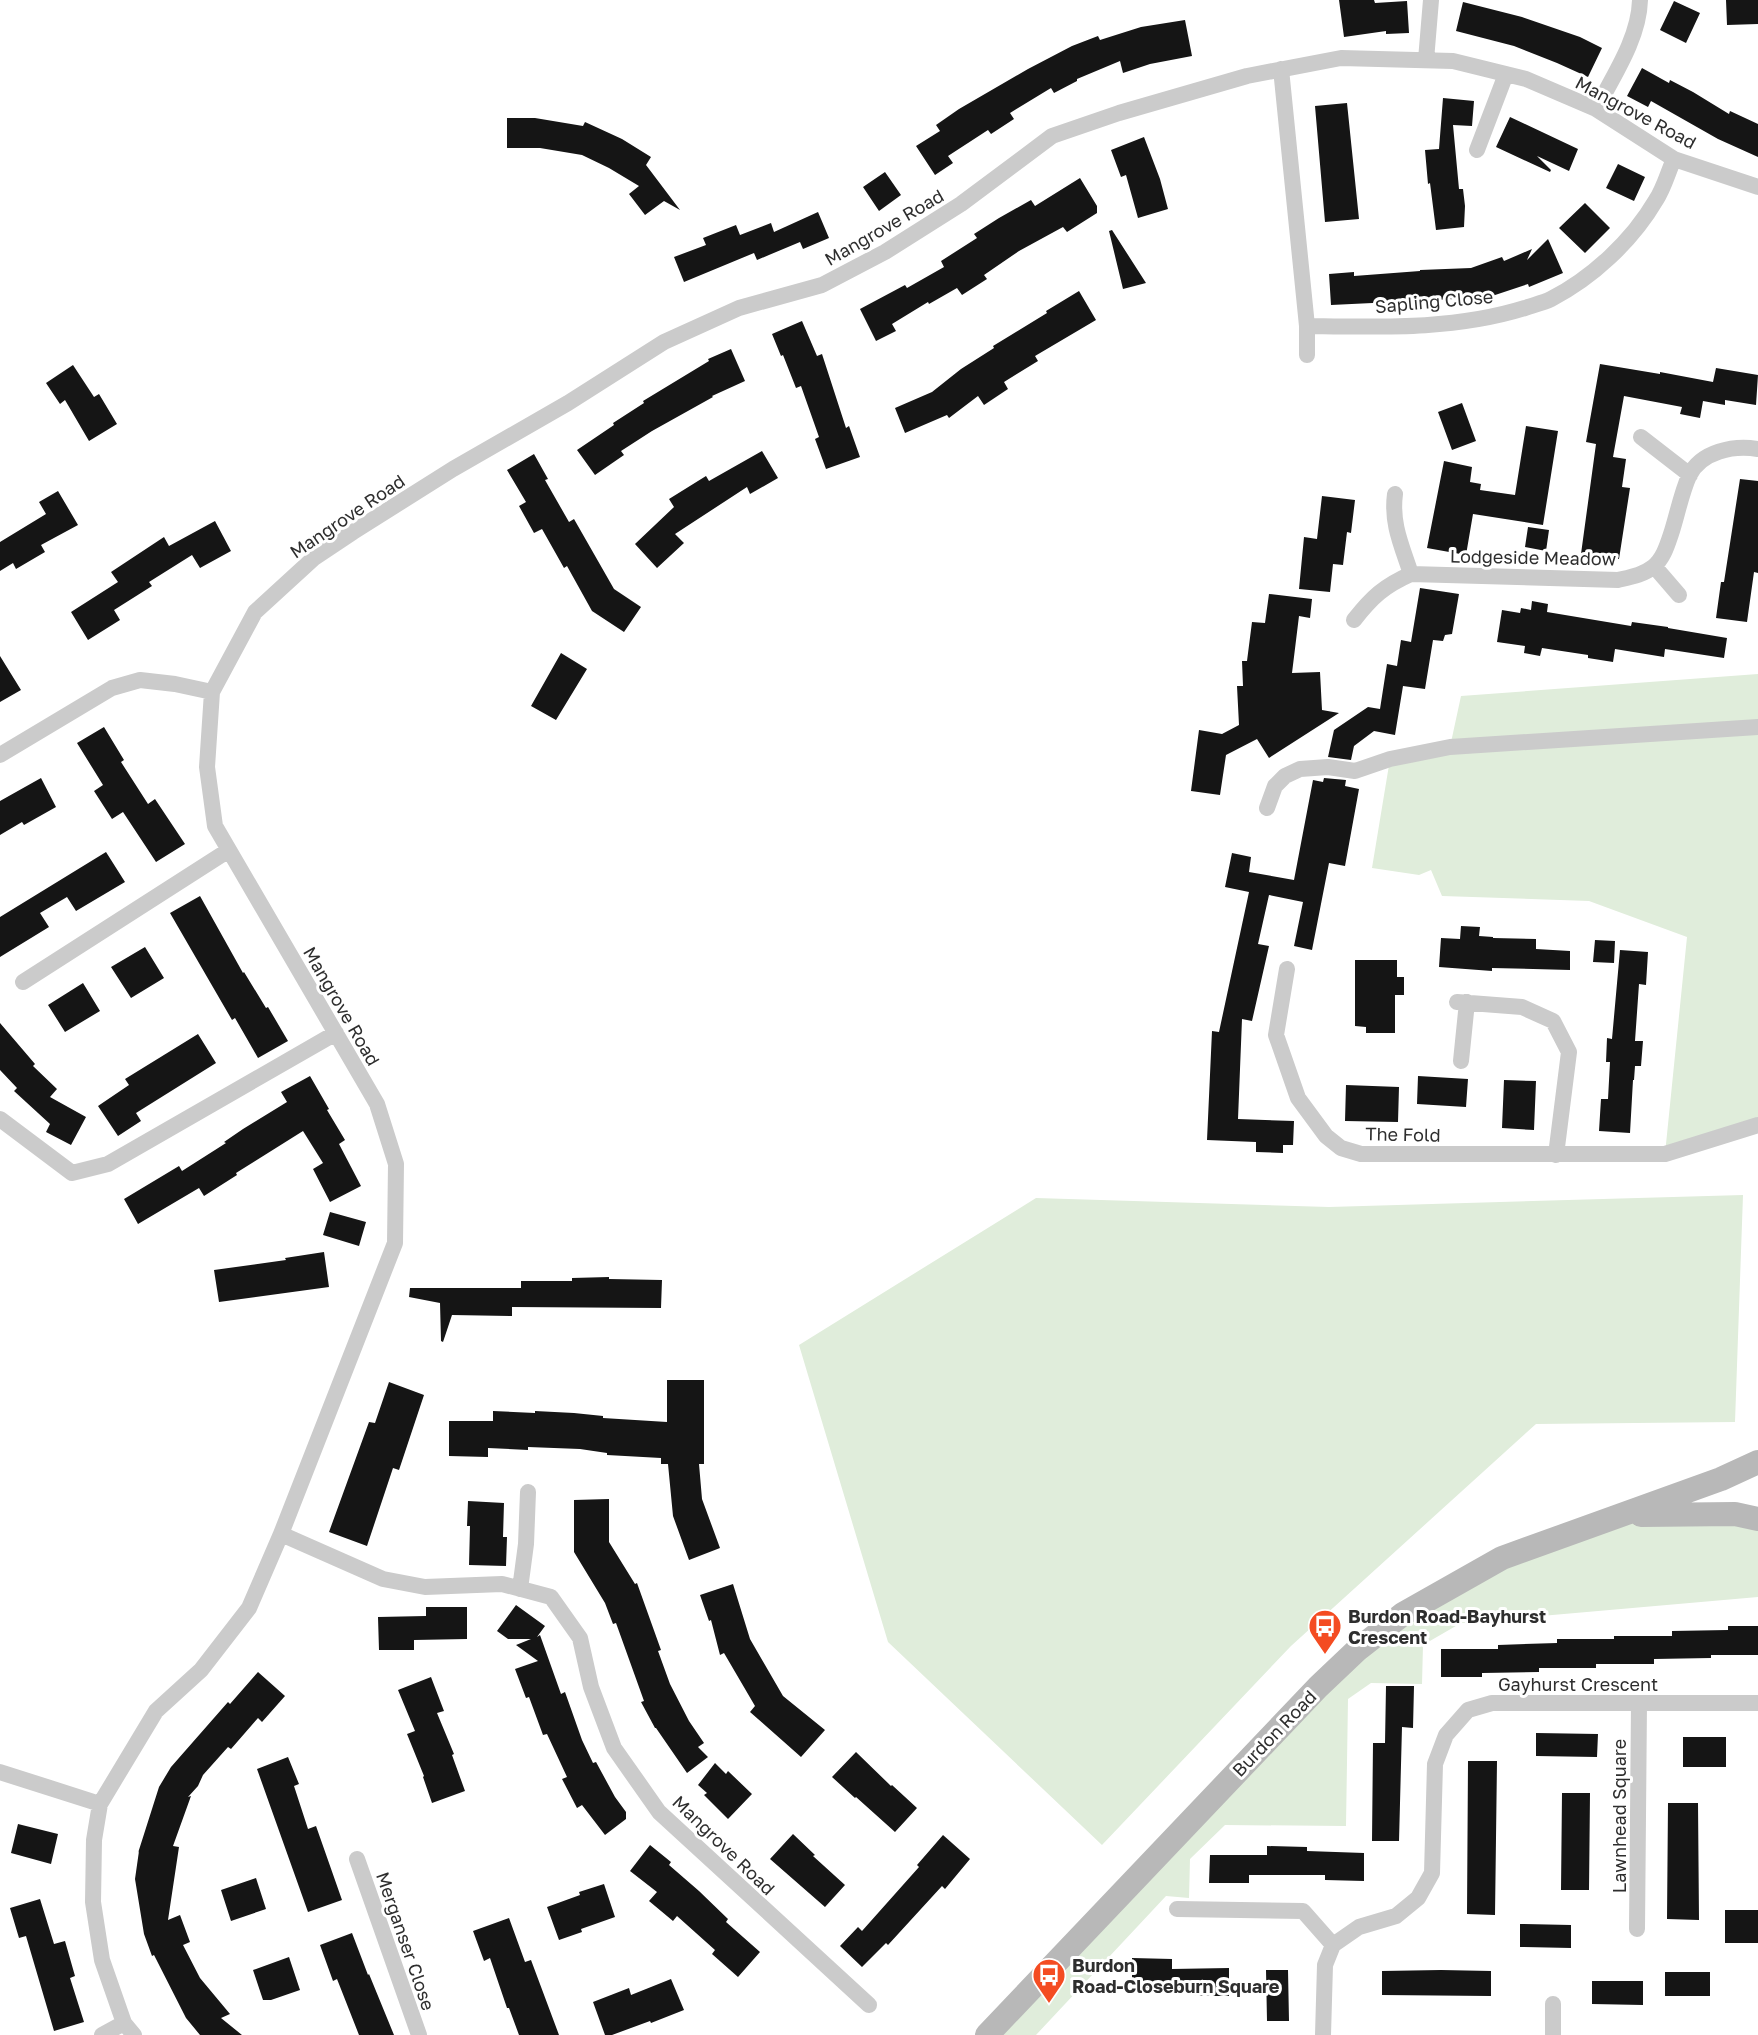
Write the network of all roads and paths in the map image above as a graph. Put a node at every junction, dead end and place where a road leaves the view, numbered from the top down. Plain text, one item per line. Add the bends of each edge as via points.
1 (1431, 0) edge
2 (1640, 0) edge
3 (1426, 60) junction
4 (1281, 69) junction
5 (1506, 74) junction
6 (1596, 109) junction
7 (1478, 150) dead end
8 (1674, 159) junction
9 (1758, 187) edge
10 (1307, 326) junction
11 (1307, 355) dead end
12 (1641, 437) dead end
13 (1758, 449) edge
14 (1690, 475) junction
15 (1395, 494) dead end
16 (1654, 566) junction
17 (1411, 574) junction
18 (1678, 595) dead end
19 (1354, 620) dead end
20 (212, 692) junction
21 (1758, 727) edge
22 (0, 755) edge
23 (1267, 808) dead end
24 (229, 850) junction
25 (1287, 969) dead end
26 (23, 982) dead end
27 (336, 1033) junction
28 (1461, 1061) dead end
29 (0, 1119) edge
30 (1758, 1125) edge
31 (1556, 1155) junction
32 (1758, 1462) edge
33 (528, 1492) dead end
34 (1623, 1515) junction
35 (1758, 1519) edge
36 (281, 1534) junction
37 (520, 1589) junction
38 (1639, 1703) junction
39 (1758, 1704) edge
40 (0, 1772) edge
41 (99, 1804) junction
42 (357, 1859) dead end
43 (1177, 1909) dead end
44 (1637, 1929) dead end
45 (1334, 1945) junction
46 (1553, 2004) dead end
47 (869, 2005) dead end
48 (129, 2029) edge
49 (102, 2035) edge
50 (419, 2035) edge
51 (987, 2035) edge
52 (1323, 2035) edge
53 (1553, 2035) edge

1 - 3 street
2 - 6 street via 1640,15 1627,49
3 - 4 street, Mangrove Road via 1341,58
3 - 5 street, Mangrove Road via 1453,61
4 - 10 street
4 - 20 street, Mangrove Road via 1119,112 1052,136 961,204 885,252 822,285 739,308 664,342 314,558 255,612
5 - 6 street, Mangrove Road
5 - 7 street
6 - 8 street, Mangrove Road
8 - 9 street, Mangrove Road
8 - 10 street, Sapling Close via 1656,200 1626,240 1585,278 1550,300 1501,315 1448,323
10 - 11 street
12 - 14 street
13 - 14 street via 1720,450
14 - 16 street via 1666,549
15 - 17 street via 1397,532
16 - 17 street, Lodgeside Meadow via 1618,580
16 - 18 street
17 - 19 street, Lodgeside Meadow via 1372,597
20 - 22 street via 140,680 112,688
20 - 24 street, Mangrove Road via 207,767 215,826
21 - 23 street via 1450,747 1390,759 1355,771 1328,767 1300,769 1275,786
24 - 26 street
24 - 27 street, Mangrove Road
25 - 31 street, The Fold via 1276,1035 1298,1098 1326,1136 1341,1148 1361,1154
27 - 29 street via 108,1164 72,1173
27 - 36 street, Mangrove Road via 377,1104 396,1164 395,1243
28 - 31 street via 1462,1002 1522,1006 1553,1021 1569,1052
30 - 31 street, The Fold via 1665,1154
32 - 34 main road, Burdon Road
33 - 37 street
34 - 35 main road, Burdon Road via 1735,1514
34 - 51 main road, Burdon Road via 1502,1558 1403,1614 1357,1650
36 - 37 street, Mangrove Road via 383,1580 425,1587 502,1584
36 - 41 street via 249,1608 201,1670 156,1711
37 - 47 street, Mangrove Road via 551,1597 580,1638 591,1687 614,1748 659,1812
38 - 39 street, Gayhurst Crescent
38 - 44 street, Lawnhead Square
38 - 45 street, Gayhurst Crescent via 1492,1703 1468,1710 1446,1736 1435,1764 1432,1873 1418,1898 1396,1916 1359,1927
40 - 41 street
41 - 48 street via 93,1902 102,1960
42 - 50 street, Merganser Close
43 - 45 street via 1303,1911
45 - 52 street via 1325,1965
46 - 53 street
48 - 49 street

